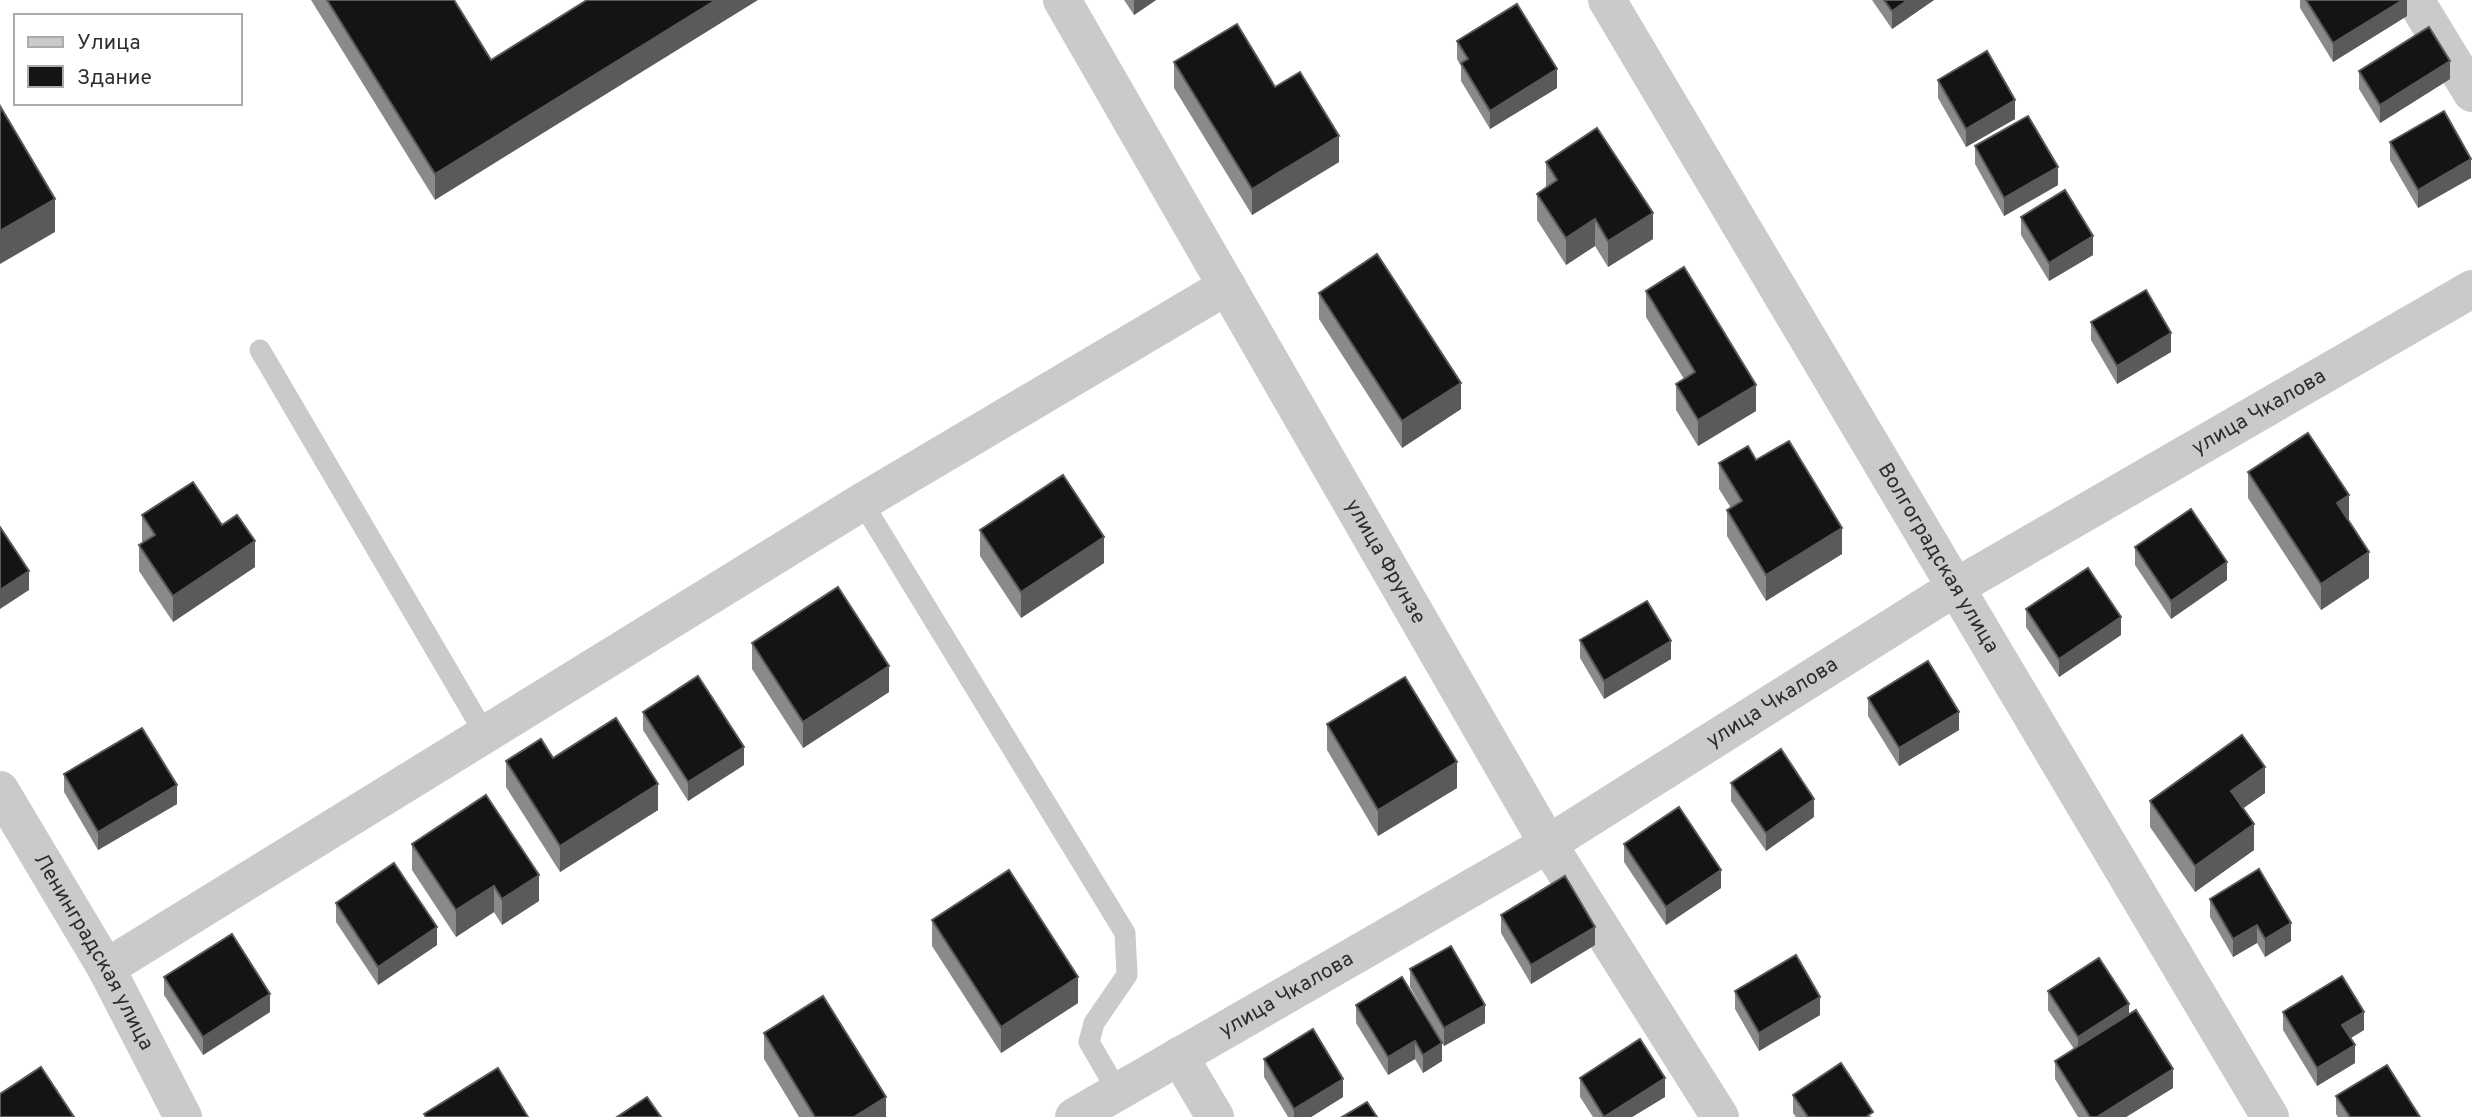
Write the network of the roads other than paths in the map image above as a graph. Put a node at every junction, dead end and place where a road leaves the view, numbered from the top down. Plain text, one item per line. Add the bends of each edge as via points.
1 (1062, 0) edge
2 (1606, 0) edge
3 (2415, 0) edge
4 (2472, 93) edge
5 (1227, 286) junction
6 (2472, 289) edge
7 (260, 350) dead end
8 (862, 502) junction
9 (1956, 587) junction
10 (485, 734) junction
11 (0, 790) edge
12 (1548, 844) junction
13 (106, 968) junction
14 (1179, 1056) junction
15 (1118, 1091) junction
16 (183, 1117) edge
17 (1074, 1117) edge
18 (1216, 1117) edge
19 (1720, 1117) edge
20 (2270, 1117) edge

1 - 5 street, улица Фрунзе
2 - 9 street, Волгоградская улица
3 - 4 street
5 - 8 street
5 - 12 street, улица Фрунзе
6 - 9 street, улица Чкалова
7 - 10 lane
8 - 10 street
8 - 15 lane via 1125,933 1127,975 1094,1023 1088,1042
9 - 12 street, улица Чкалова
9 - 20 street, Волгоградская улица
10 - 13 street
11 - 13 street, Ленинградская улица
12 - 14 street, улица Чкалова
12 - 19 street, улица Фрунзе
13 - 16 street, Ленинградская улица
14 - 15 street, улица Чкалова
14 - 18 street
15 - 17 street, улица Чкалова

